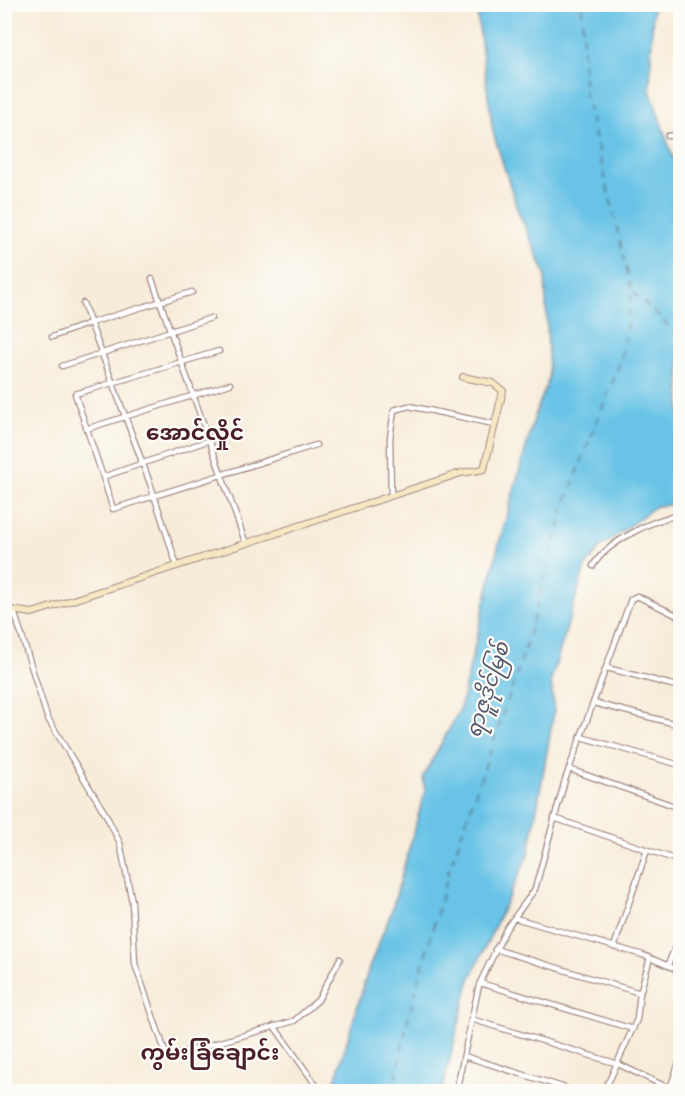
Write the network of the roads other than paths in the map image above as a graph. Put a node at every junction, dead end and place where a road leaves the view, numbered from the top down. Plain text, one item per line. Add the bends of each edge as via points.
1 (681, 134) edge
2 (669, 136) dead end
3 (152, 279) dead end
4 (192, 292) dead end
5 (159, 302) junction
6 (83, 303) dead end
7 (211, 318) dead end
8 (90, 323) junction
9 (170, 332) junction
10 (52, 337) dead end
11 (219, 351) dead end
12 (101, 354) junction
13 (181, 362) junction
14 (62, 366) dead end
15 (463, 377) dead end
16 (112, 383) junction
17 (230, 384) dead end
18 (193, 396) junction
19 (125, 418) junction
20 (494, 424) junction
21 (86, 429) junction
22 (210, 440) junction
23 (316, 445) dead end
24 (143, 464) junction
25 (222, 476) junction
26 (103, 477) junction
27 (154, 496) junction
28 (391, 497) junction
29 (681, 516) edge
30 (246, 544) junction
31 (177, 566) junction
32 (593, 566) dead end
33 (4, 609) edge
34 (14, 611) junction
35 (681, 617) edge
36 (606, 668) junction
37 (681, 687) edge
38 (594, 704) junction
39 (681, 725) edge
40 (581, 737) junction
41 (681, 765) edge
42 (569, 769) junction
43 (681, 808) edge
44 (554, 818) junction
45 (647, 850) junction
46 (681, 861) edge
47 (515, 918) junction
48 (681, 934) edge
49 (614, 947) junction
50 (495, 949) junction
51 (650, 958) junction
52 (339, 959) dead end
53 (668, 965) junction
54 (681, 971) edge
55 (480, 983) junction
56 (640, 993) junction
57 (471, 1019) junction
58 (274, 1026) junction
59 (633, 1029) junction
60 (464, 1056) junction
61 (681, 1059) edge
62 (618, 1064) junction
63 (670, 1090) edge
64 (313, 1092) edge
65 (456, 1092) edge
66 (578, 1092) edge
67 (596, 1092) edge
68 (677, 1092) edge

1 - 2 street
3 - 5 street
4 - 5 street
5 - 8 street
5 - 9 street
6 - 8 street
7 - 9 street
8 - 10 street
8 - 12 street
9 - 12 street
9 - 13 street
11 - 13 street
12 - 14 street
12 - 16 street
13 - 16 street
13 - 18 street
15 - 20 street via 494,383 502,392
16 - 19 street
16 - 21 street via 75,394
17 - 18 street
18 - 19 street
18 - 22 street
19 - 21 street
19 - 24 street
20 - 28 street via 484,469
20 - 28 street via 409,406 394,410 389,447
21 - 26 street
22 - 24 street
22 - 25 street
23 - 25 street
24 - 26 street
24 - 27 street
25 - 27 street
25 - 30 street
26 - 27 street via 112,509
27 - 31 street
28 - 30 street
29 - 32 street via 666,516 652,522 602,554
30 - 31 street
31 - 34 street via 32,613
33 - 34 street
34 - 58 street via 47,717 120,843 140,984 167,1057
35 - 36 street via 632,597
36 - 37 street
36 - 38 street
38 - 39 street
38 - 40 street
40 - 41 street
40 - 42 street
42 - 43 street
42 - 44 street
44 - 45 street
44 - 47 street via 535,889
45 - 46 street
45 - 49 street
47 - 49 street
47 - 50 street
48 - 53 street
49 - 51 street
50 - 55 street
50 - 56 street
51 - 53 street
51 - 56 street
52 - 58 street via 318,1000 294,1021
53 - 54 street
55 - 57 street
55 - 59 street
56 - 59 street
57 - 60 street
57 - 62 street
58 - 64 street via 316,1085
59 - 62 street
60 - 65 street
60 - 66 street
61 - 63 street
62 - 63 street
62 - 67 street via 605,1087
63 - 68 street

